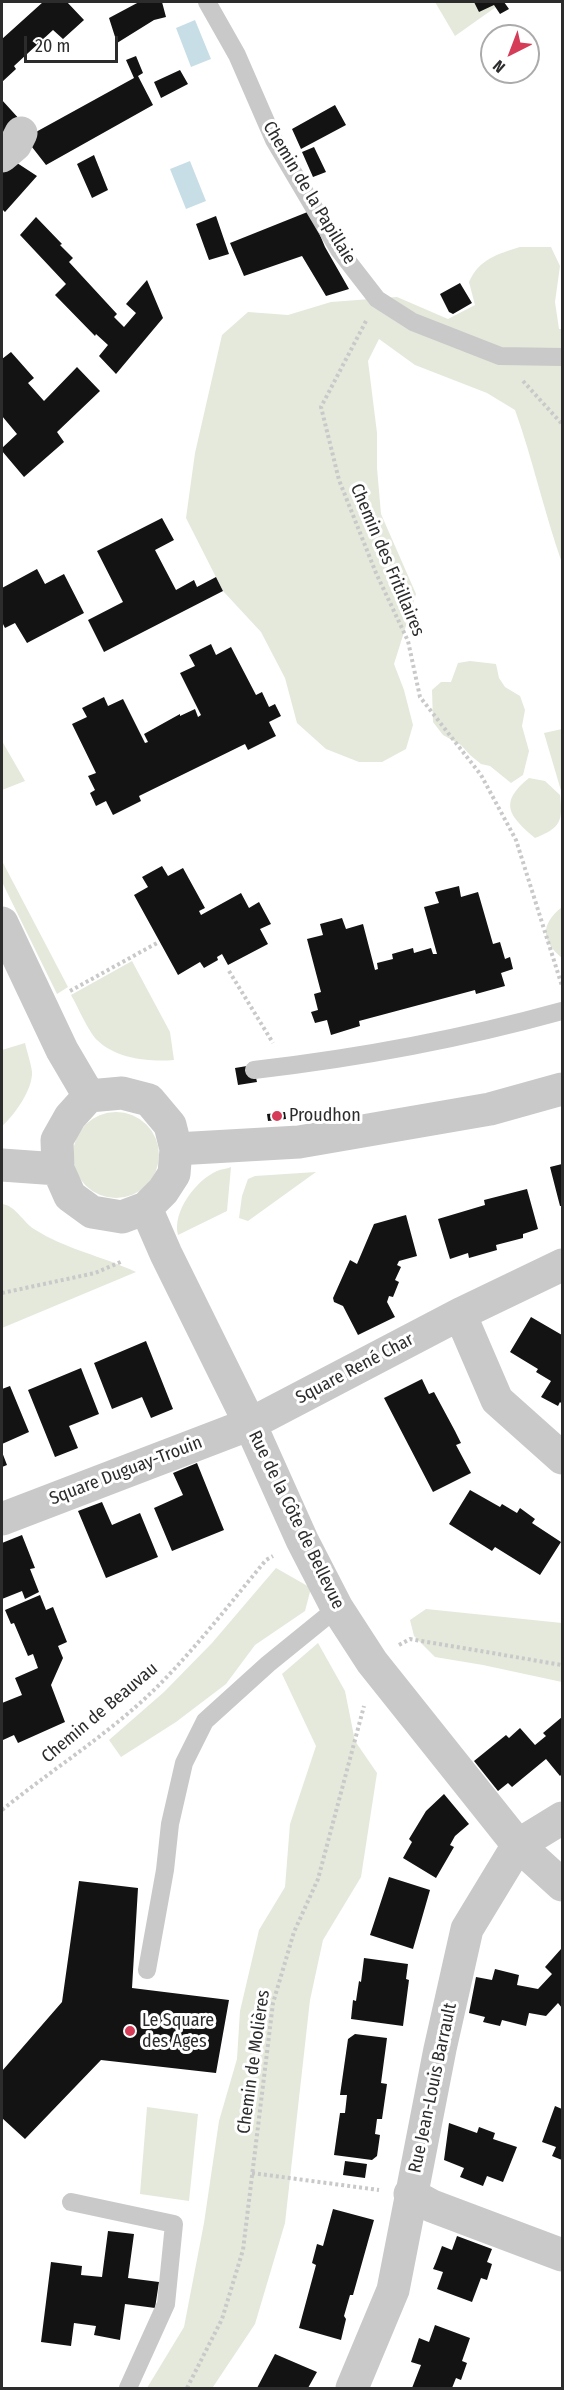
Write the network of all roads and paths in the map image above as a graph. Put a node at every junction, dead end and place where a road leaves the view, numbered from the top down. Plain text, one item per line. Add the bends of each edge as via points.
1 (207, 2) edge
2 (377, 299) junction
3 (500, 356) junction
4 (562, 357) edge
5 (562, 424) edge
6 (2, 923) edge
7 (157, 943) dead end
8 (229, 971) dead end
9 (562, 990) edge
10 (63, 995) dead end
11 (562, 1011) edge
12 (276, 1048) dead end
13 (254, 1070) dead end
14 (562, 1089) edge
15 (89, 1096) junction
16 (176, 1149) junction
17 (2, 1165) edge
18 (58, 1169) junction
19 (146, 1208) junction
20 (123, 1261) dead end
21 (562, 1265) edge
22 (2, 1293) edge
23 (460, 1314) junction
24 (250, 1424) junction
25 (562, 1458) edge
26 (2, 1519) edge
27 (282, 1551) dead end
28 (337, 1608) junction
29 (390, 1651) dead end
30 (562, 1665) edge
31 (364, 1706) dead end
32 (2, 1810) edge
33 (562, 1818) edge
34 (518, 1845) junction
35 (562, 1885) edge
36 (147, 1970) dead end
37 (252, 2173) junction
38 (410, 2194) junction
39 (71, 2202) dead end
40 (562, 2255) edge
41 (128, 2388) edge
42 (187, 2388) edge
43 (352, 2388) edge

1 - 2 lane, Chemin de la Papillaie via 237,55 274,140 339,249
2 - 3 lane, Chemin de la Papillaie via 414,322
2 - 9 path, Chemin des Fritillaires via 321,407 339,480 408,641 420,697 481,775 516,840
3 - 4 lane, Chemin de la Papillaie
3 - 5 path
6 - 15 street via 62,1050
7 - 10 path
8 - 12 path
11 - 13 lane via 444,1041
14 - 16 street via 490,1110 299,1142
15 - 16 street via 122,1093 149,1100 170,1125
15 - 18 street via 70,1117 57,1140
16 - 19 street via 174,1174
17 - 18 street
18 - 19 street via 70,1196 92,1212 122,1217
19 - 24 street, Rue de la Côte de Bellevue
20 - 22 path via 95,1273
21 - 23 street, Square René Char
23 - 24 street, Square René Char
23 - 25 street via 497,1400
24 - 26 street, Square Duguay-Trouin
24 - 28 street, Rue de la Côte de Bellevue
27 - 32 path, Chemin de Beauvau via 266,1560 161,1683 87,1746
28 - 34 street, Rue de la Côte de Bellevue via 372,1662
28 - 36 lane via 205,1720 184,1763 170,1824
29 - 30 path via 410,1639
31 - 37 path, Chemin de Molières via 318,1879 294,1932 273,2004
33 - 34 street, Rue Jean-Louis Barrault
34 - 35 street, Rue de la Côte de Bellevue
34 - 38 street, Rue Jean-Louis Barrault via 467,1929
37 - 38 path
37 - 42 path, Chemin de Molières via 243,2250 222,2319
38 - 40 street
38 - 43 street, Rue Jean-Louis Barrault via 393,2290
39 - 41 lane via 174,2224 166,2304

